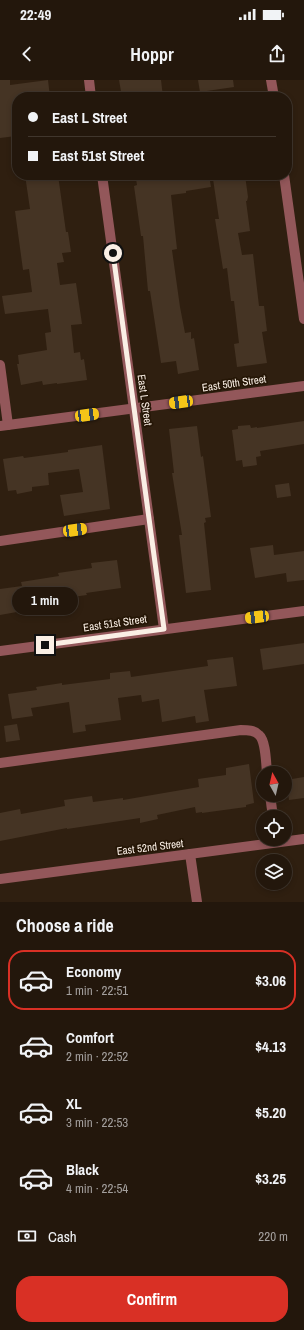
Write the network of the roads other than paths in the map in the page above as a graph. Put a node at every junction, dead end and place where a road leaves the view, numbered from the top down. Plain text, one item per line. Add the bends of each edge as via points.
1 (89, 80) edge
2 (272, 80) edge
3 (90, 92) edge
4 (273, 92) edge
5 (103, 180) edge
6 (285, 180) edge
7 (301, 275) edge
8 (304, 319) edge
9 (0, 365) edge
10 (304, 386) edge
11 (134, 408) junction
12 (4, 426) edge
13 (149, 519) junction
14 (0, 541) edge
15 (304, 611) edge
16 (164, 629) junction
17 (0, 651) edge
18 (0, 763) edge
19 (266, 766) edge
20 (304, 839) edge
21 (292, 840) edge
22 (256, 844) edge
23 (190, 854) junction
24 (0, 879) edge
25 (197, 902) edge

1 - 3 street
2 - 4 street
5 - 11 street, East L Street
6 - 7 street
7 - 8 street
9 - 12 street
10 - 11 street, East 50th Street
11 - 12 street, East 50th Street
11 - 13 street, East L Street
13 - 14 street
13 - 16 street, East L Street
15 - 16 street, East 51st Street
16 - 17 street, East 51st Street
18 - 19 street via 241,730 252,731 263,739
20 - 21 street, East 52nd Street
22 - 23 street, East 52nd Street
23 - 24 street, East 52nd Street
23 - 25 street

